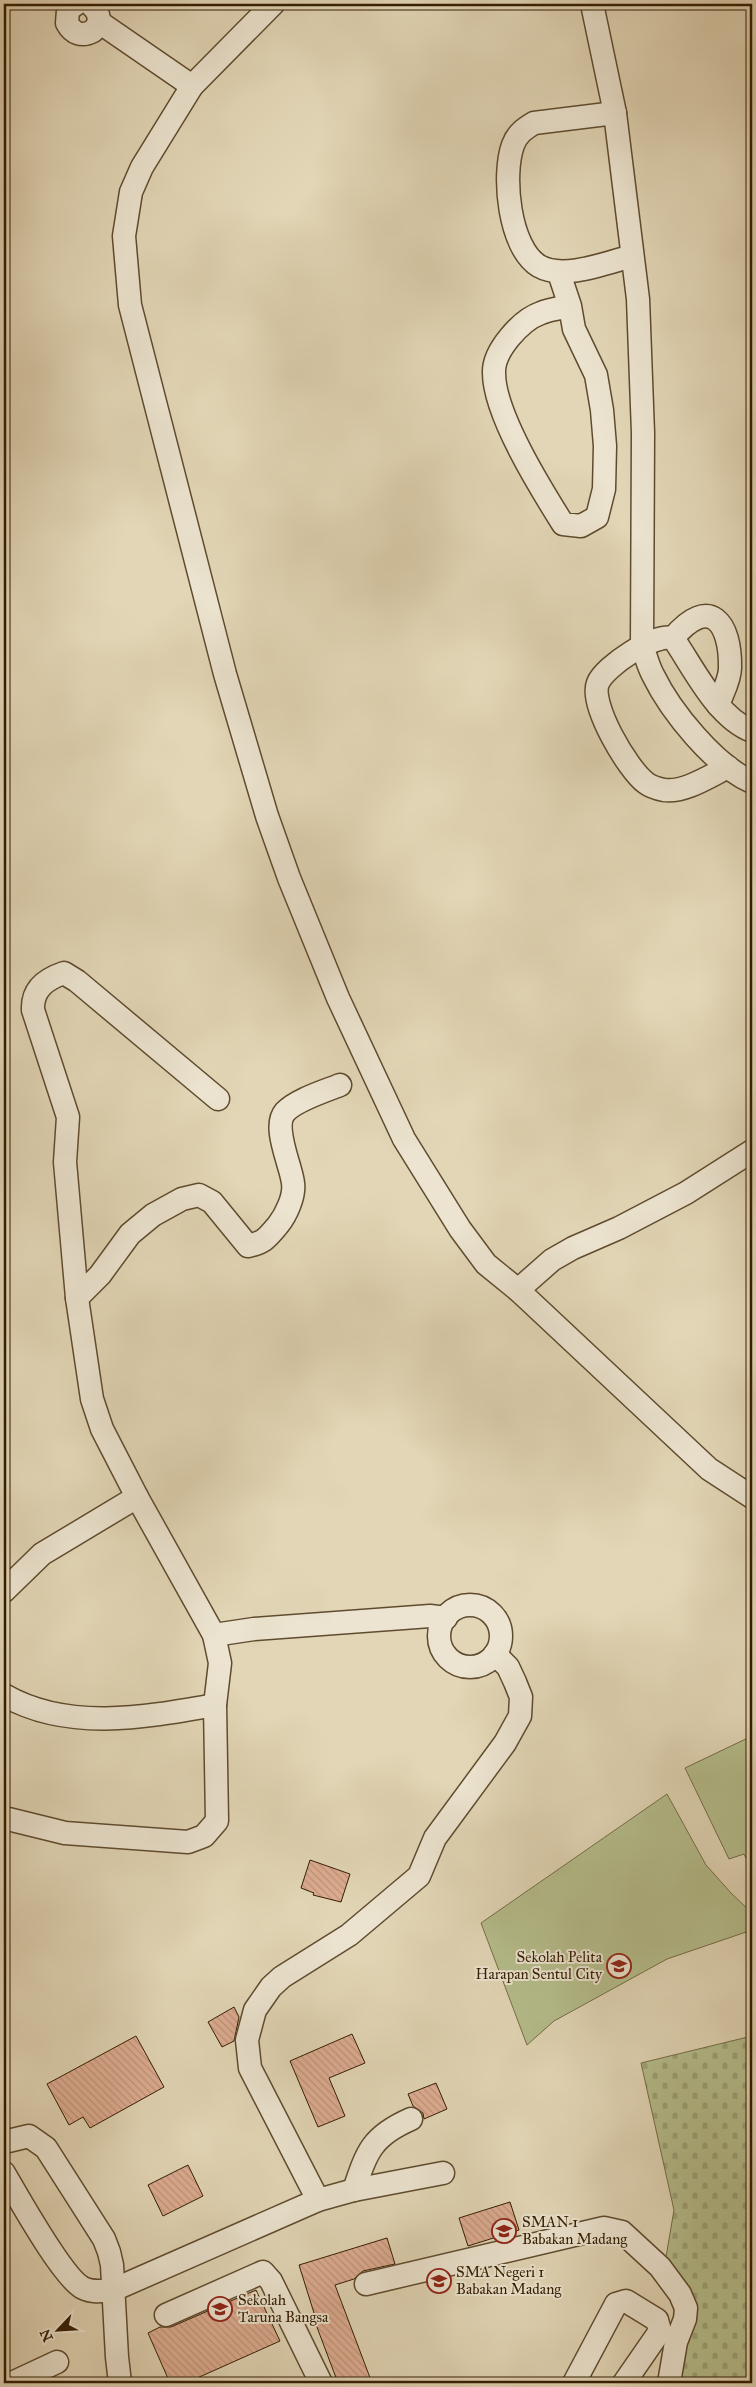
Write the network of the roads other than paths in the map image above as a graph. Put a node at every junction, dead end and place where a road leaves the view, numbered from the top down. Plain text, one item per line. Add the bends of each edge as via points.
1 (76, 4) edge
2 (273, 4) edge
3 (592, 4) edge
4 (95, 13) edge
5 (192, 86) junction
6 (615, 113) junction
7 (632, 256) junction
8 (559, 273) junction
9 (570, 306) junction
10 (673, 638) junction
11 (642, 646) junction
12 (718, 705) junction
13 (752, 730) edge
14 (728, 767) junction
15 (752, 782) edge
16 (340, 1085) dead end
17 (218, 1099) dead end
18 (752, 1151) edge
19 (518, 1290) junction
20 (77, 1298) junction
21 (137, 1497) junction
22 (752, 1497) edge
23 (4, 1591) edge
24 (446, 1618) junction
25 (214, 1635) junction
26 (495, 1654) junction
27 (4, 1695) edge
28 (215, 1705) junction
29 (4, 1818) edge
30 (411, 2119) dead end
31 (4, 2142) edge
32 (4, 2173) edge
33 (443, 2173) dead end
34 (354, 2190) junction
35 (318, 2200) junction
36 (366, 2284) dead end
37 (114, 2290) junction
38 (166, 2315) dead end
39 (57, 2362) dead end
40 (4, 2375) edge
41 (11, 2383) edge
42 (120, 2383) edge
43 (321, 2383) edge
44 (574, 2383) edge
45 (624, 2383) edge
46 (669, 2383) edge

1 - 4 street via 66,16 75,33 93,32
2 - 5 street
3 - 6 street
4 - 5 street
5 - 19 street via 142,167 132,192 124,236 124,258 130,305 225,674 286,869 375,1079 404,1139 460,1228 486,1264
6 - 7 street
6 - 8 street via 534,123 522,130 514,143 509,161 512,218 521,246 540,267
7 - 8 street
7 - 11 street via 641,349
8 - 9 street
9 - 9 street via 574,328 596,375 606,446 604,489 597,517 581,526 563,524 542,491 497,397 493,372 501,350 514,331 540,313
10 - 11 street via 666,636
10 - 12 street
10 - 12 street via 685,625 699,618 708,616 721,624 728,640 730,671
11 - 14 street via 653,675 670,702
11 - 14 street via 613,664 598,683 596,698 613,737 633,770 646,784 665,790 692,784
12 - 13 street
14 - 15 street
16 - 20 street via 285,1112 281,1120 281,1138 294,1184 286,1215 264,1242 248,1246 212,1202 199,1195 182,1199 153,1215 130,1234 100,1275
17 - 20 street via 64,973 39,987 32,1000 34,1010 68,1117 65,1162
18 - 19 street via 686,1193 559,1256
19 - 22 street via 709,1469
20 - 21 street via 92,1399 102,1429
21 - 23 street via 42,1554
21 - 25 street
24 - 25 street via 430,1616
24 - 26 street via 468,1606 485,1609 492,1614 501,1638
24 - 26 street via 440,1643 449,1658 473,1667 482,1665
25 - 28 street via 220,1663
26 - 35 street via 508,1667 515,1682 521,1698 520,1716 505,1743 435,1838 419,1876 348,1935 282,1977 270,1987 254,2010 247,2040 250,2068
27 - 28 street via 35,1709 95,1718 147,1717
28 - 29 street via 217,1821 204,1836 188,1842 64,1833
30 - 34 street via 392,2127 372,2144
31 - 37 street via 29,2136 46,2148 104,2239 112,2265
32 - 37 street via 72,2280 95,2292
33 - 34 street
34 - 35 street
35 - 37 street
36 - 46 street via 604,2228 618,2230 660,2267 686,2308
37 - 42 street
38 - 43 street via 263,2272 271,2281
39 - 41 street
40 - 41 street
44 - 45 street via 616,2304 626,2301 657,2320 660,2331

